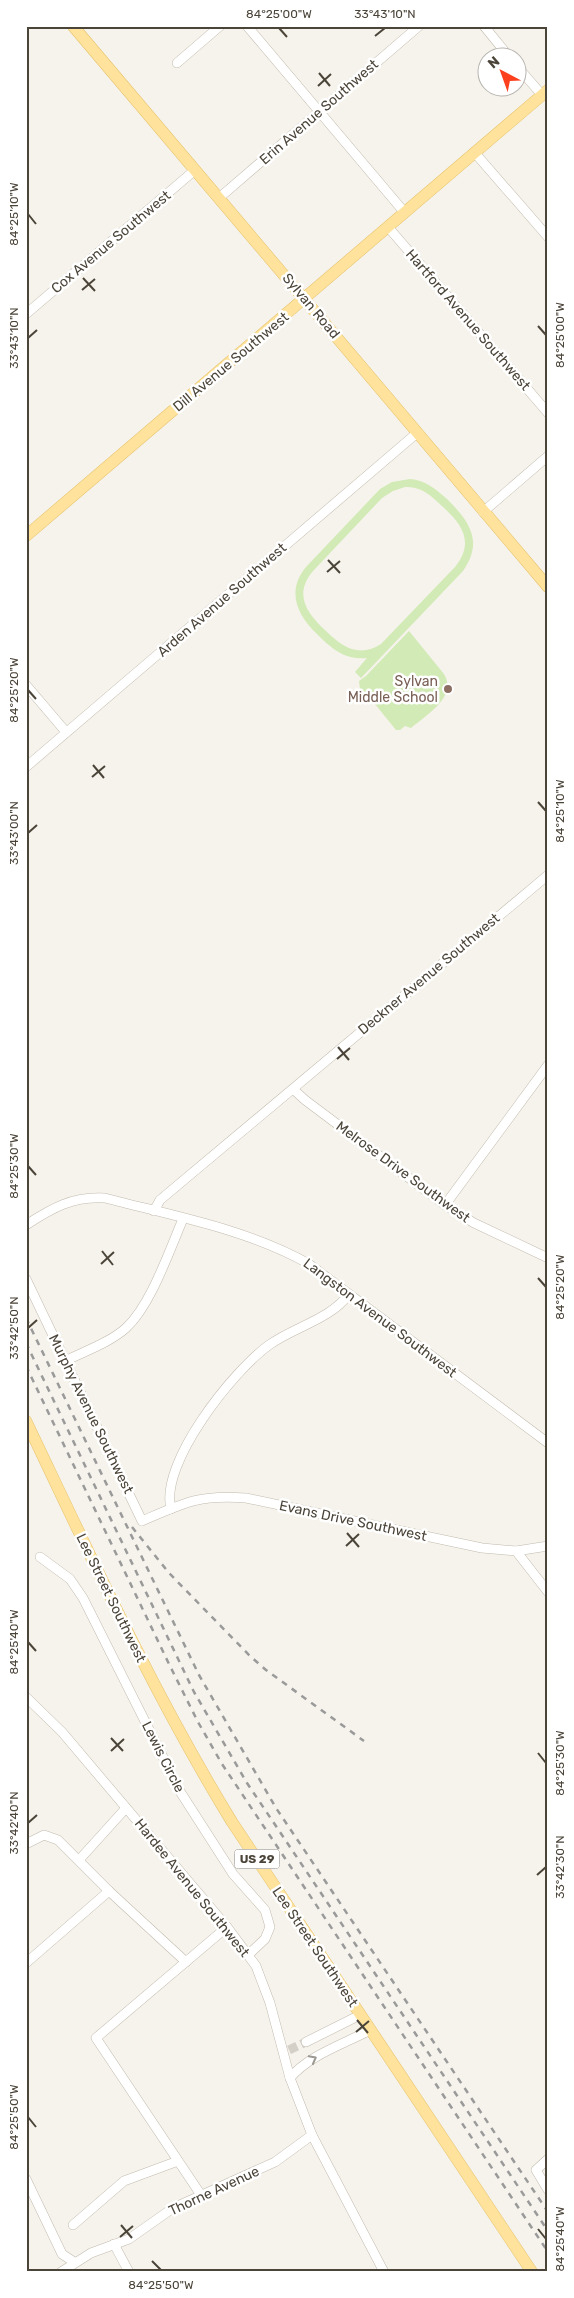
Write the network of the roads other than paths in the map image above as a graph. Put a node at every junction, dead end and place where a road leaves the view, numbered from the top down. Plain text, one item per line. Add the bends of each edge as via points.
1 (73, 26) edge
2 (220, 26) edge
3 (247, 26) edge
4 (419, 26) edge
5 (484, 26) edge
6 (502, 48) edge
7 (177, 63) dead end
8 (526, 74) edge
9 (545, 92) edge
10 (319, 110) junction
11 (475, 153) junction
12 (195, 170) junction
13 (219, 198) junction
14 (405, 213) junction
15 (388, 227) junction
16 (548, 238) edge
17 (305, 299) junction
18 (26, 314) edge
19 (548, 413) edge
20 (417, 433) junction
21 (548, 456) edge
22 (483, 512) junction
23 (26, 536) edge
24 (548, 587) edge
25 (26, 685) edge
26 (66, 732) junction
27 (26, 766) edge
28 (548, 875) edge
29 (548, 1065) edge
30 (293, 1089) junction
31 (445, 1204) junction
32 (154, 1211) junction
33 (183, 1219) junction
34 (26, 1225) edge
35 (547, 1255) edge
36 (26, 1279) edge
37 (349, 1294) junction
38 (65, 1361) junction
39 (26, 1421) edge
40 (548, 1443) edge
41 (171, 1509) junction
42 (142, 1521) joint
43 (548, 1546) edge
44 (516, 1551) junction
45 (40, 1557) dead end
46 (548, 1592) edge
47 (26, 1697) edge
48 (126, 1808) junction
49 (26, 1844) edge
50 (79, 1860) junction
51 (109, 1891) junction
52 (227, 1927) junction
53 (248, 1956) junction
54 (186, 1962) junction
55 (26, 1963) edge
56 (360, 2015) junction
57 (370, 2030) junction
58 (306, 2042) tunnel mouth
59 (290, 2078) junction
60 (312, 2135) junction
61 (548, 2159) edge
62 (178, 2161) junction
63 (26, 2179) edge
64 (548, 2190) edge
65 (201, 2195) junction
66 (30, 2196) edge
67 (73, 2225) dead end
68 (114, 2244) junction
69 (74, 2262) junction
70 (61, 2272) edge
71 (129, 2272) edge
72 (384, 2272) edge
73 (532, 2272) edge

1 - 12 main road, Sylvan Road
2 - 7 street
3 - 10 street
4 - 10 street, Erin Avenue Southwest
5 - 6 street
8 - 9 street
9 - 11 main road, Dill Avenue Southwest
10 - 13 street, Erin Avenue Southwest
10 - 14 street
11 - 14 main road, Dill Avenue Southwest
11 - 16 street
12 - 13 main road, Sylvan Road
12 - 18 street, Cox Avenue Southwest
13 - 17 main road, Sylvan Road
14 - 15 main road, Dill Avenue Southwest
15 - 17 main road, Dill Avenue Southwest
15 - 19 street, Hartford Avenue Southwest
17 - 20 main road, Sylvan Road
17 - 23 main road, Dill Avenue Southwest
20 - 22 main road, Sylvan Road
20 - 26 street, Arden Avenue Southwest
21 - 22 street
22 - 24 main road, Sylvan Road
25 - 26 street
26 - 27 street, Arden Avenue Southwest
28 - 30 street, Deckner Avenue Southwest
29 - 31 street
30 - 31 street, Melrose Drive Southwest
30 - 32 street, Deckner Avenue Southwest via 160,1200
31 - 35 street, Melrose Drive Southwest via 474,1223
32 - 33 street, Langston Avenue Southwest
32 - 34 street, Langston Avenue Southwest via 104,1198 77,1199 53,1208
33 - 37 street, Langston Avenue Southwest via 256,1238 280,1248 309,1264
33 - 38 street via 135,1318 113,1337
36 - 38 street, Murphy Avenue Southwest
37 - 40 street, Langston Avenue Southwest
37 - 41 street via 339,1306 269,1345 221,1392 199,1422 182,1456 169,1492
38 - 42 street, Murphy Avenue Southwest
39 - 56 main road, Lee Street Southwest / US 29 via 138,1654 190,1752 232,1822
41 - 42 street, Evans Drive Southwest
41 - 44 street, Evans Drive Southwest via 207,1497 246,1498 482,1548
43 - 44 street, Evans Drive Southwest
44 - 46 street
45 - 53 street, Lewis Circle via 70,1579 83,1598 181,1793 233,1874 264,1910 270,1927
47 - 48 street, Hardee Avenue Southwest via 62,1732
48 - 50 street
48 - 52 street, Hardee Avenue Southwest
49 - 50 street via 44,1835 52,1837
50 - 51 street
51 - 54 street
51 - 55 street
52 - 53 street, Hardee Avenue Southwest
52 - 54 street
53 - 59 street, Hardee Avenue Southwest via 256,1966 270,2003 286,2052
54 - 62 street via 96,2038
56 - 57 main road, Lee Street Southwest / US 29
56 - 58 street
59 -> 57 street via 308,2062
57 - 73 main road, Lee Street Southwest / US 29
59 - 60 street, Hardee Avenue Southwest
60 - 65 street, Thorne Avenue via 275,2162
60 - 72 street, Hardee Avenue Southwest
61 - 64 street via 536,2170
62 - 65 street
62 - 67 street via 124,2181
63 - 66 street
65 - 68 street, Thorne Avenue via 173,2208 129,2239
66 - 69 street via 62,2254
68 - 69 street, Thorne Avenue
68 - 71 street
69 - 70 street, Thorne Avenue

